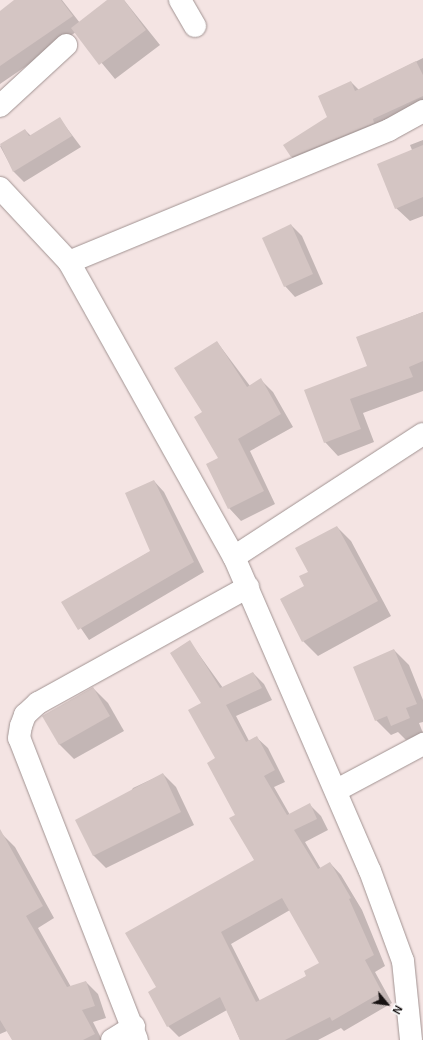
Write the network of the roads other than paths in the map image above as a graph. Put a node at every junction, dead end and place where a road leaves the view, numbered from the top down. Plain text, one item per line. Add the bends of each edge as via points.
1 (180, 0) edge
2 (196, 26) dead end
3 (66, 45) dead end
4 (0, 106) edge
5 (423, 111) edge
6 (0, 188) edge
7 (69, 262) junction
8 (423, 434) edge
9 (234, 557) junction
10 (248, 587) junction
11 (423, 744) edge
12 (337, 790) junction
13 (135, 1033) edge
14 (112, 1040) edge
15 (411, 1040) edge

1 - 2 street
3 - 4 street
5 - 7 street via 389,130
6 - 7 street
7 - 9 street
8 - 9 street
9 - 10 street
10 - 12 street
10 - 13 street via 38,703 25,715 20,726 19,738 75,874 105,964
11 - 12 street
12 - 15 street via 403,961
13 - 14 street

